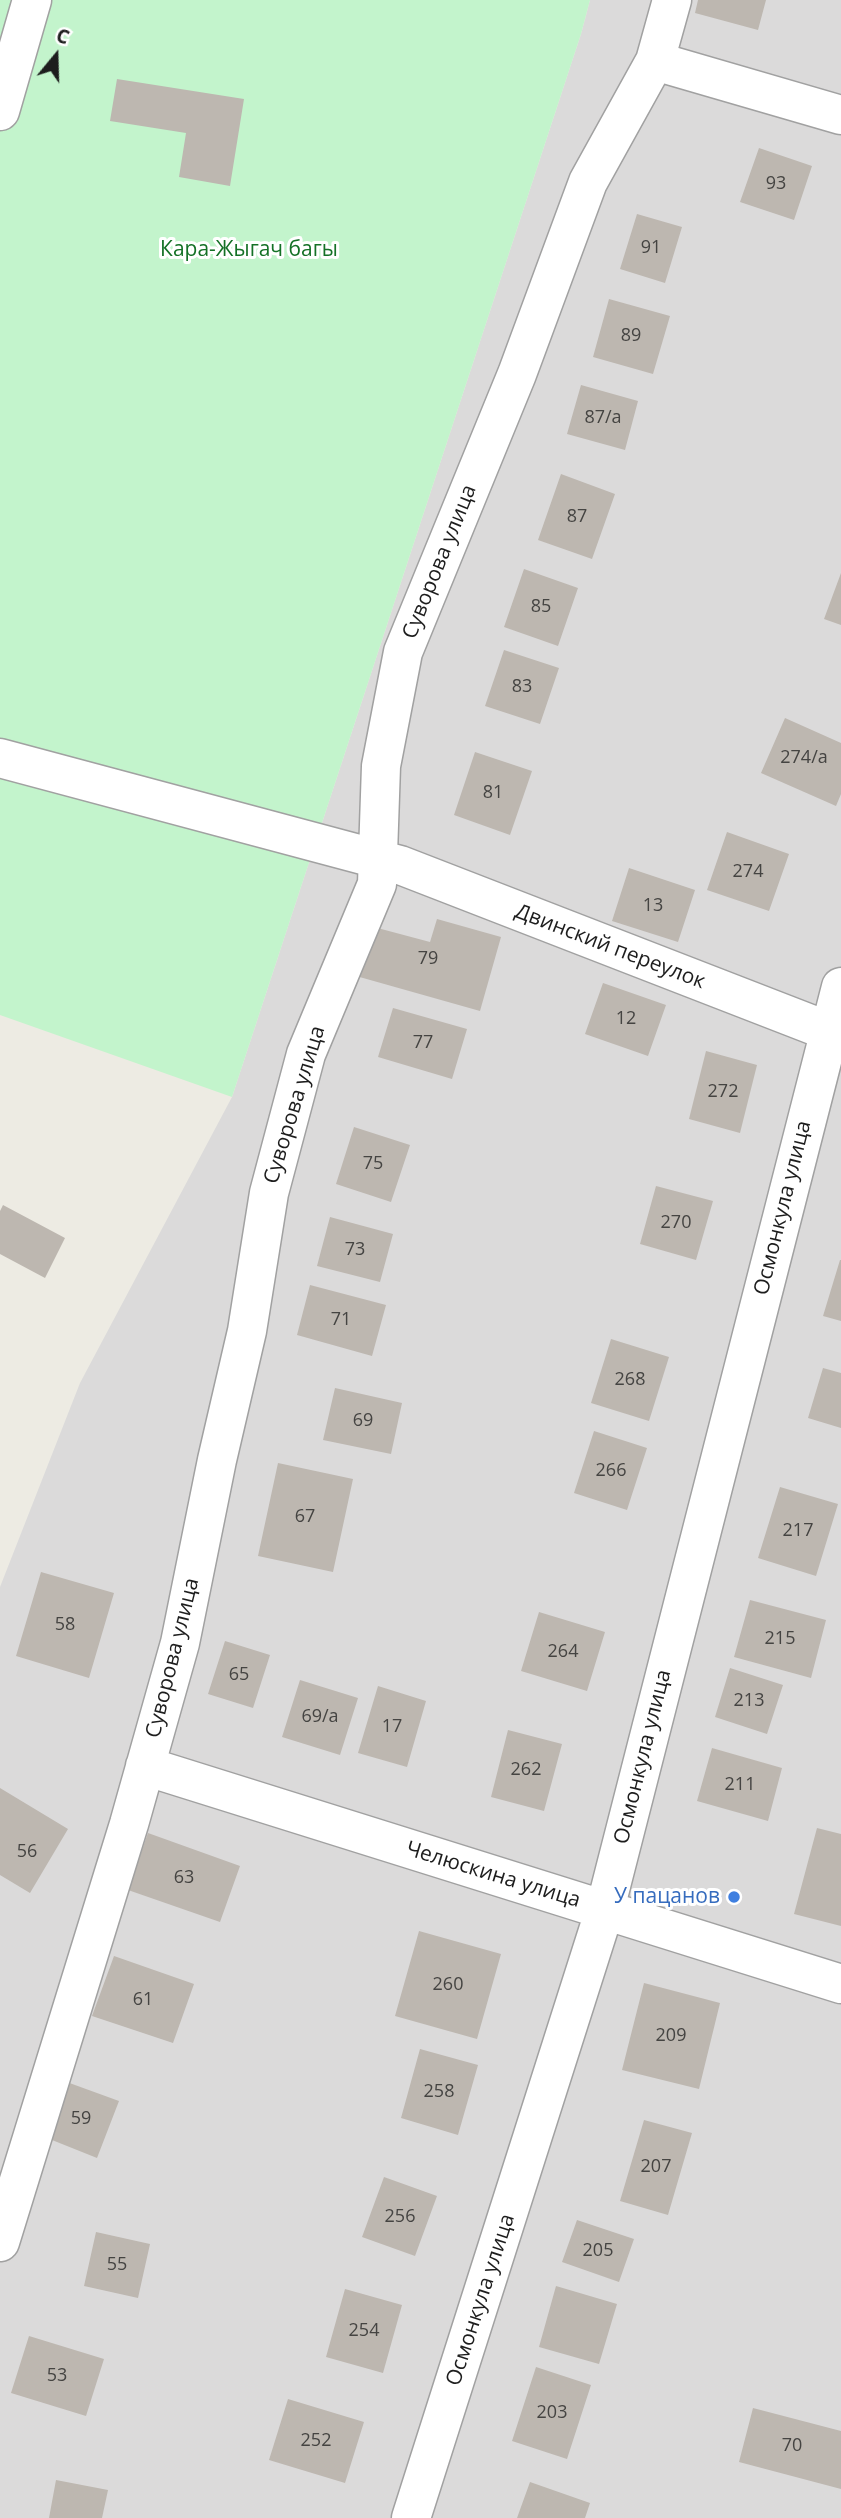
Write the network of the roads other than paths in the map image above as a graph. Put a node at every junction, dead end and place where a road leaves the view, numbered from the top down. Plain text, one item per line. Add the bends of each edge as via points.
1 (32, 0) edge
2 (671, 0) edge
3 (655, 61) junction
4 (0, 111) edge
5 (841, 115) edge
6 (0, 758) edge
7 (378, 859) junction
8 (841, 987) edge
9 (834, 1034) edge
10 (145, 1766) junction
11 (605, 1909) junction
12 (841, 1984) edge
13 (0, 2242) edge
14 (411, 2518) edge

1 - 4 street
2 - 3 street, Суворова улица
3 - 5 street
3 - 7 street, Суворова улица via 588,182 517,374 403,652 381,765
6 - 7 street, Двинский переулок
7 - 9 street, Двинский переулок
7 - 10 street, Суворова улица via 377,884 306,1054 272,1180 247,1331 180,1643
8 - 9 street, Осмонкула улица
9 - 11 street, Осмонкула улица
10 - 11 street, Челюскина улица
10 - 13 street, Суворова улица
11 - 12 street, Челюскина улица
11 - 14 street, Осмонкула улица

